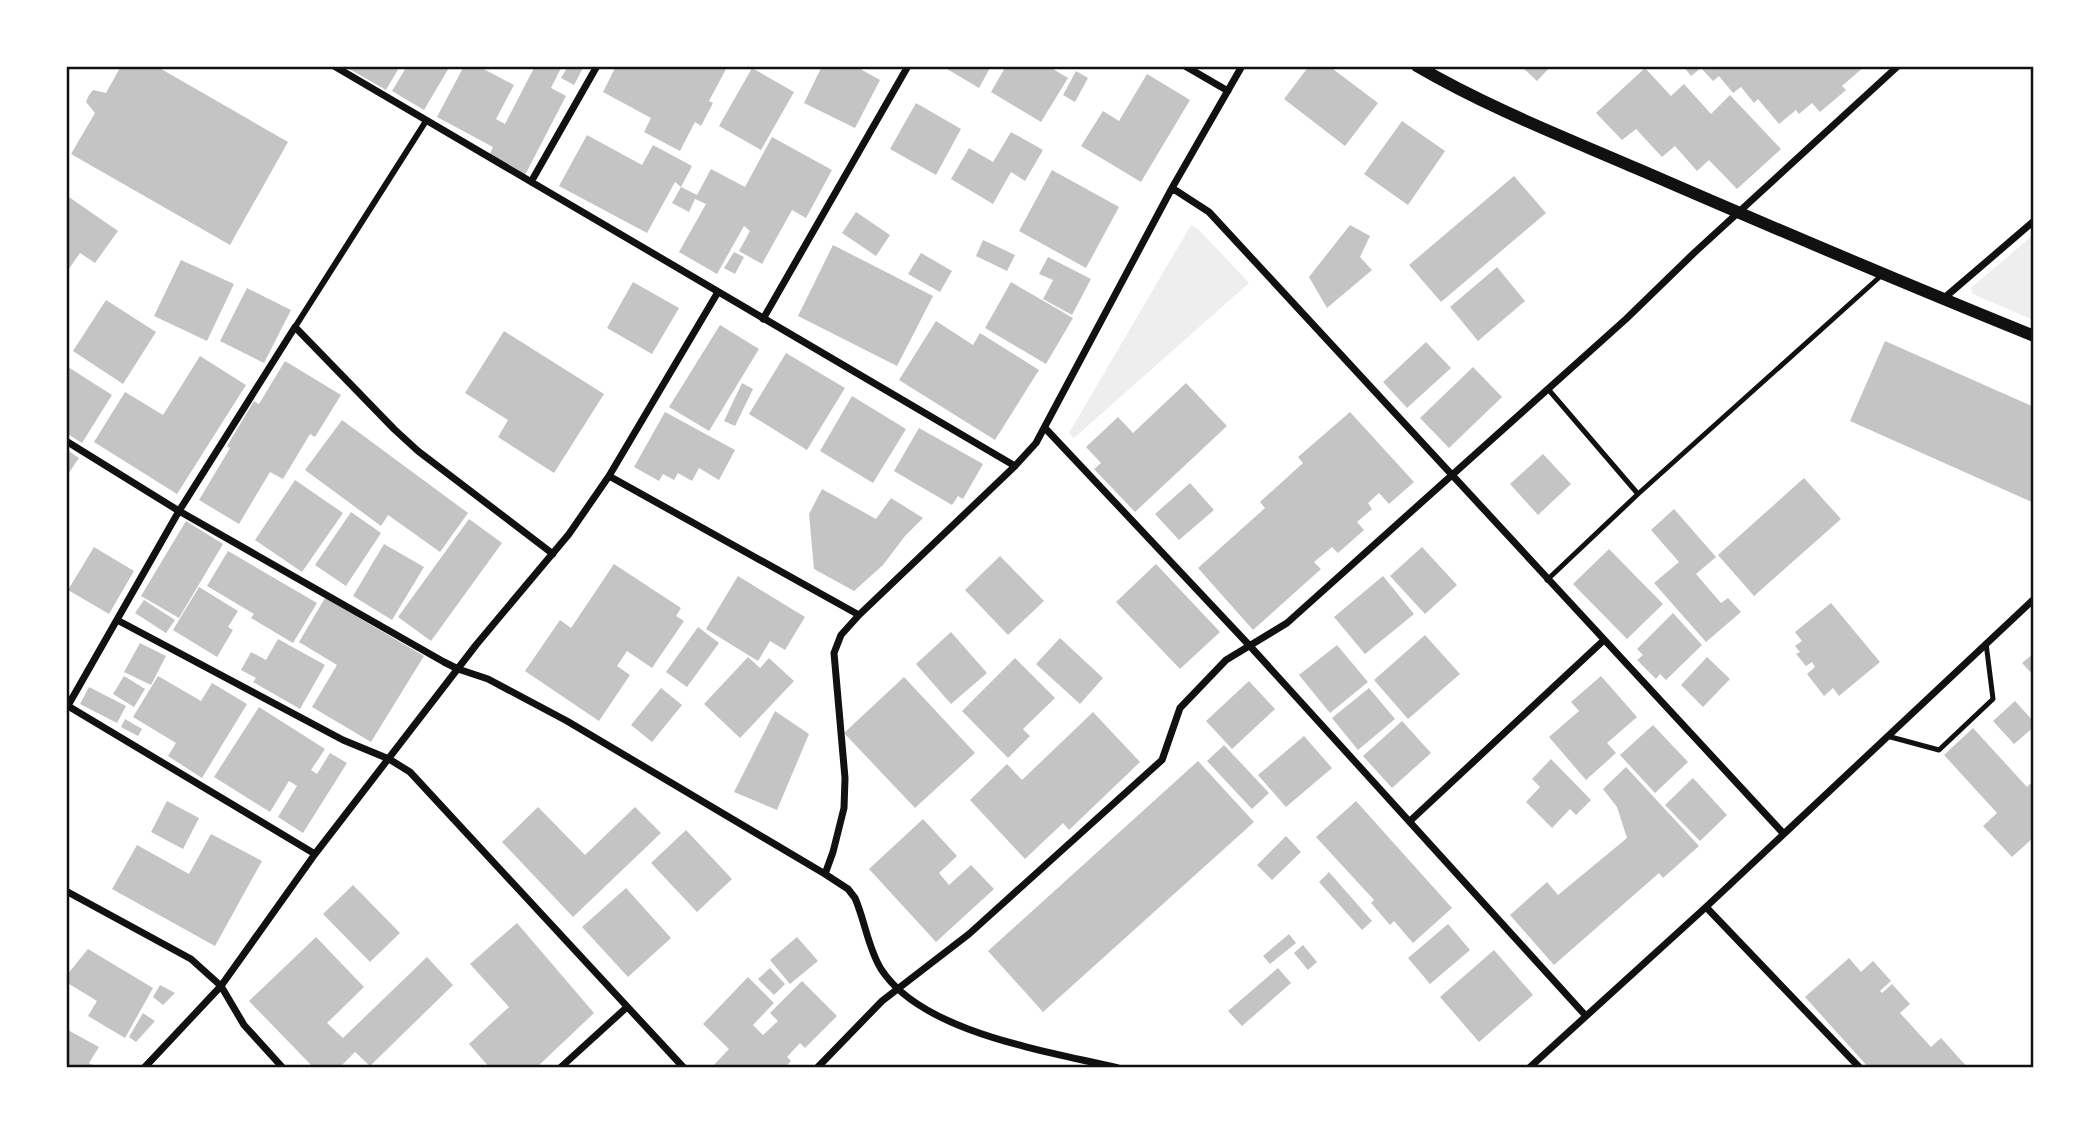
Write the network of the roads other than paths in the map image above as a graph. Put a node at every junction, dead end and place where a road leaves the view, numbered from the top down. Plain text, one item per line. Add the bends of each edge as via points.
1 (334, 66) edge
2 (597, 66) edge
3 (908, 66) edge
4 (1185, 66) edge
5 (1242, 66) edge
6 (1417, 66) edge
7 (1898, 66) edge
8 (1228, 91) junction
9 (426, 121) junction
10 (531, 182) junction
11 (1172, 188) junction
12 (1738, 213) junction
13 (2034, 221) edge
14 (1883, 274) junction
15 (718, 292) junction
16 (1942, 299) junction
17 (764, 319) junction
18 (295, 327) junction
19 (2034, 336) edge
20 (1548, 389) junction
21 (1045, 428) junction
22 (66, 441) edge
23 (1015, 466) junction
24 (1452, 475) junction
25 (609, 476) junction
26 (1638, 494) junction
27 (178, 511) junction
28 (553, 554) junction
29 (1548, 580) junction
30 (2034, 599) edge
31 (859, 615) junction
32 (119, 621) junction
33 (1604, 640) junction
34 (1986, 643) junction
35 (1250, 645) junction
36 (458, 669) junction
37 (67, 708) edge
38 (1887, 736) junction
39 (389, 759) junction
40 (1410, 821) junction
41 (1783, 833) junction
42 (315, 854) junction
43 (825, 874) junction
44 (66, 891) edge
45 (1706, 907) junction
46 (221, 986) junction
47 (898, 988) junction
48 (627, 1007) junction
49 (1586, 1016) junction
50 (144, 1068) edge
51 (283, 1068) edge
52 (561, 1068) edge
53 (684, 1068) edge
54 (817, 1068) edge
55 (1118, 1068) edge
56 (1529, 1068) edge
57 (1860, 1068) edge

1 - 9 street
2 - 10 street
3 - 17 street
4 - 8 street
5 - 8 street
6 - 12 street
7 - 12 street
8 - 11 street
9 - 10 street
9 - 18 street
10 - 15 street
11 - 21 street
11 - 24 street via 1209,212
12 - 14 street
12 - 20 street
13 - 16 street
14 - 16 street
14 - 26 lane
15 - 17 street
15 - 25 street
16 - 19 street
17 - 23 street
18 - 27 street
18 - 28 street via 418,451
20 - 24 street
20 - 26 lane
21 - 23 street
21 - 35 street
22 - 27 street
23 - 31 street
24 - 29 street
24 - 35 street via 1287,623
25 - 28 street
25 - 31 street
26 - 29 lane
27 - 32 street
27 - 36 street
28 - 36 street
29 - 33 street
30 - 34 street
31 - 43 street via 841,635 834,653 844,808
32 - 37 street
32 - 39 street via 343,740
33 - 40 street
33 - 41 street
34 - 38 street
34 - 38 lane via 1993,699 1939,750
35 - 40 street
35 - 47 street via 1226,660 1180,708 1162,760 969,934
36 - 39 street
36 - 43 street via 488,679 567,721
37 - 42 street
38 - 41 street
39 - 42 street
39 - 48 street via 426,788
40 - 49 street
41 - 45 street
42 - 46 street
43 - 47 street via 851,892 878,964
44 - 46 street via 191,959
45 - 49 street
45 - 57 street
46 - 50 street
46 - 51 street via 244,1025
47 - 54 street
47 - 55 street via 937,1016 966,1029
48 - 52 street
48 - 53 street
49 - 56 street

